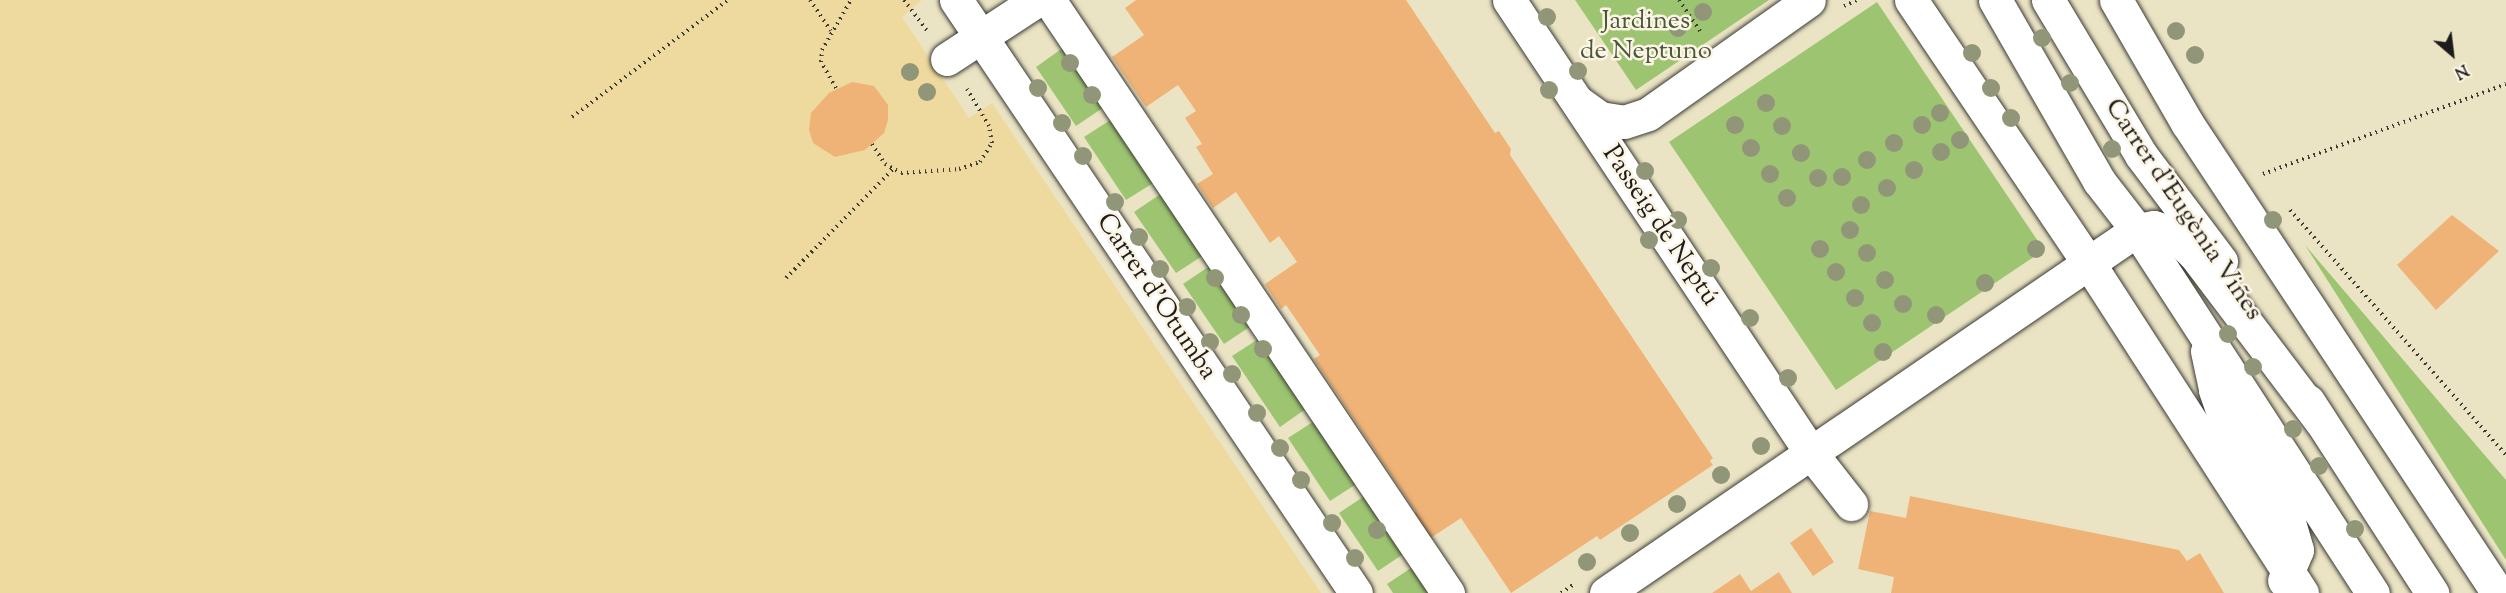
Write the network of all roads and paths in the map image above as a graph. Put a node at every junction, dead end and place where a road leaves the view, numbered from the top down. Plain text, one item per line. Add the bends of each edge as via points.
1 (728, 0) edge
2 (810, 0) edge
3 (851, 0) edge
4 (956, 0) edge
5 (1037, 0) edge
6 (1049, 0) edge
7 (1509, 0) edge
8 (1679, 0) edge
9 (1809, 0) edge
10 (1911, 0) edge
11 (1969, 0) edge
12 (1995, 0) edge
13 (2048, 0) edge
14 (2116, 0) edge
15 (831, 31) junction
16 (981, 37) junction
17 (2015, 37) junction
18 (1706, 39) dead end
19 (947, 59) joint
20 (2506, 84) edge
21 (836, 88) dead end
22 (1577, 101) junction
23 (572, 117) dead end
24 (872, 144) dead end
25 (892, 169) junction
26 (2267, 184) dead end
27 (2283, 201) dead end
28 (2138, 230) junction
29 (2088, 262) junction
30 (786, 278) dead end
31 (2204, 334) junction
32 (2320, 420) junction
33 (1811, 453) junction
34 (2506, 454) edge
35 (1851, 504) dead end
36 (2289, 586) edge
37 (1356, 593) edge
38 (1448, 593) edge
39 (1606, 593) edge
40 (2373, 593) edge
41 (2432, 593) edge
42 (2498, 593) edge

1 - 23 path
2 - 15 path
3 - 15 path
4 - 16 street, Carrer d'Otumba
5 - 16 street
6 - 38 street
7 - 22 street, Passeig de Neptú
8 - 18 path
9 - 22 street via 1648,114 1624,122 1600,118
10 - 29 street
11 - 17 street
12 - 17 street, Carrer d'Eugènia Viñes
13 - 32 street, Carrer d'Eugènia Viñes via 2141,155 2207,238
14 - 42 street via 2187,123
15 - 21 path via 821,62
16 - 19 street
16 - 37 street, Carrer d'Otumba
17 - 28 street, Carrer d'Eugènia Viñes via 2099,181
19 - 25 path via 989,126 992,143 980,162 959,169 901,173
20 - 26 path via 2260,175
22 - 33 street, Passeig de Neptú
24 - 25 path
25 - 30 path
27 - 34 path
28 - 29 street
28 - 31 street, Carrer d'Eugènia Viñes
28 - 32 street, Carrer d'Eugènia Viñes via 2154,227 2174,234 2195,255
29 - 33 street
29 - 36 street
31 - 36 street via 2215,390 2228,428 2289,522 2297,550
31 - 40 street, Carrer d'Eugènia Viñes
32 - 41 street, Carrer d'Eugènia Viñes
33 - 35 street, Passeig de Neptú
33 - 39 street

